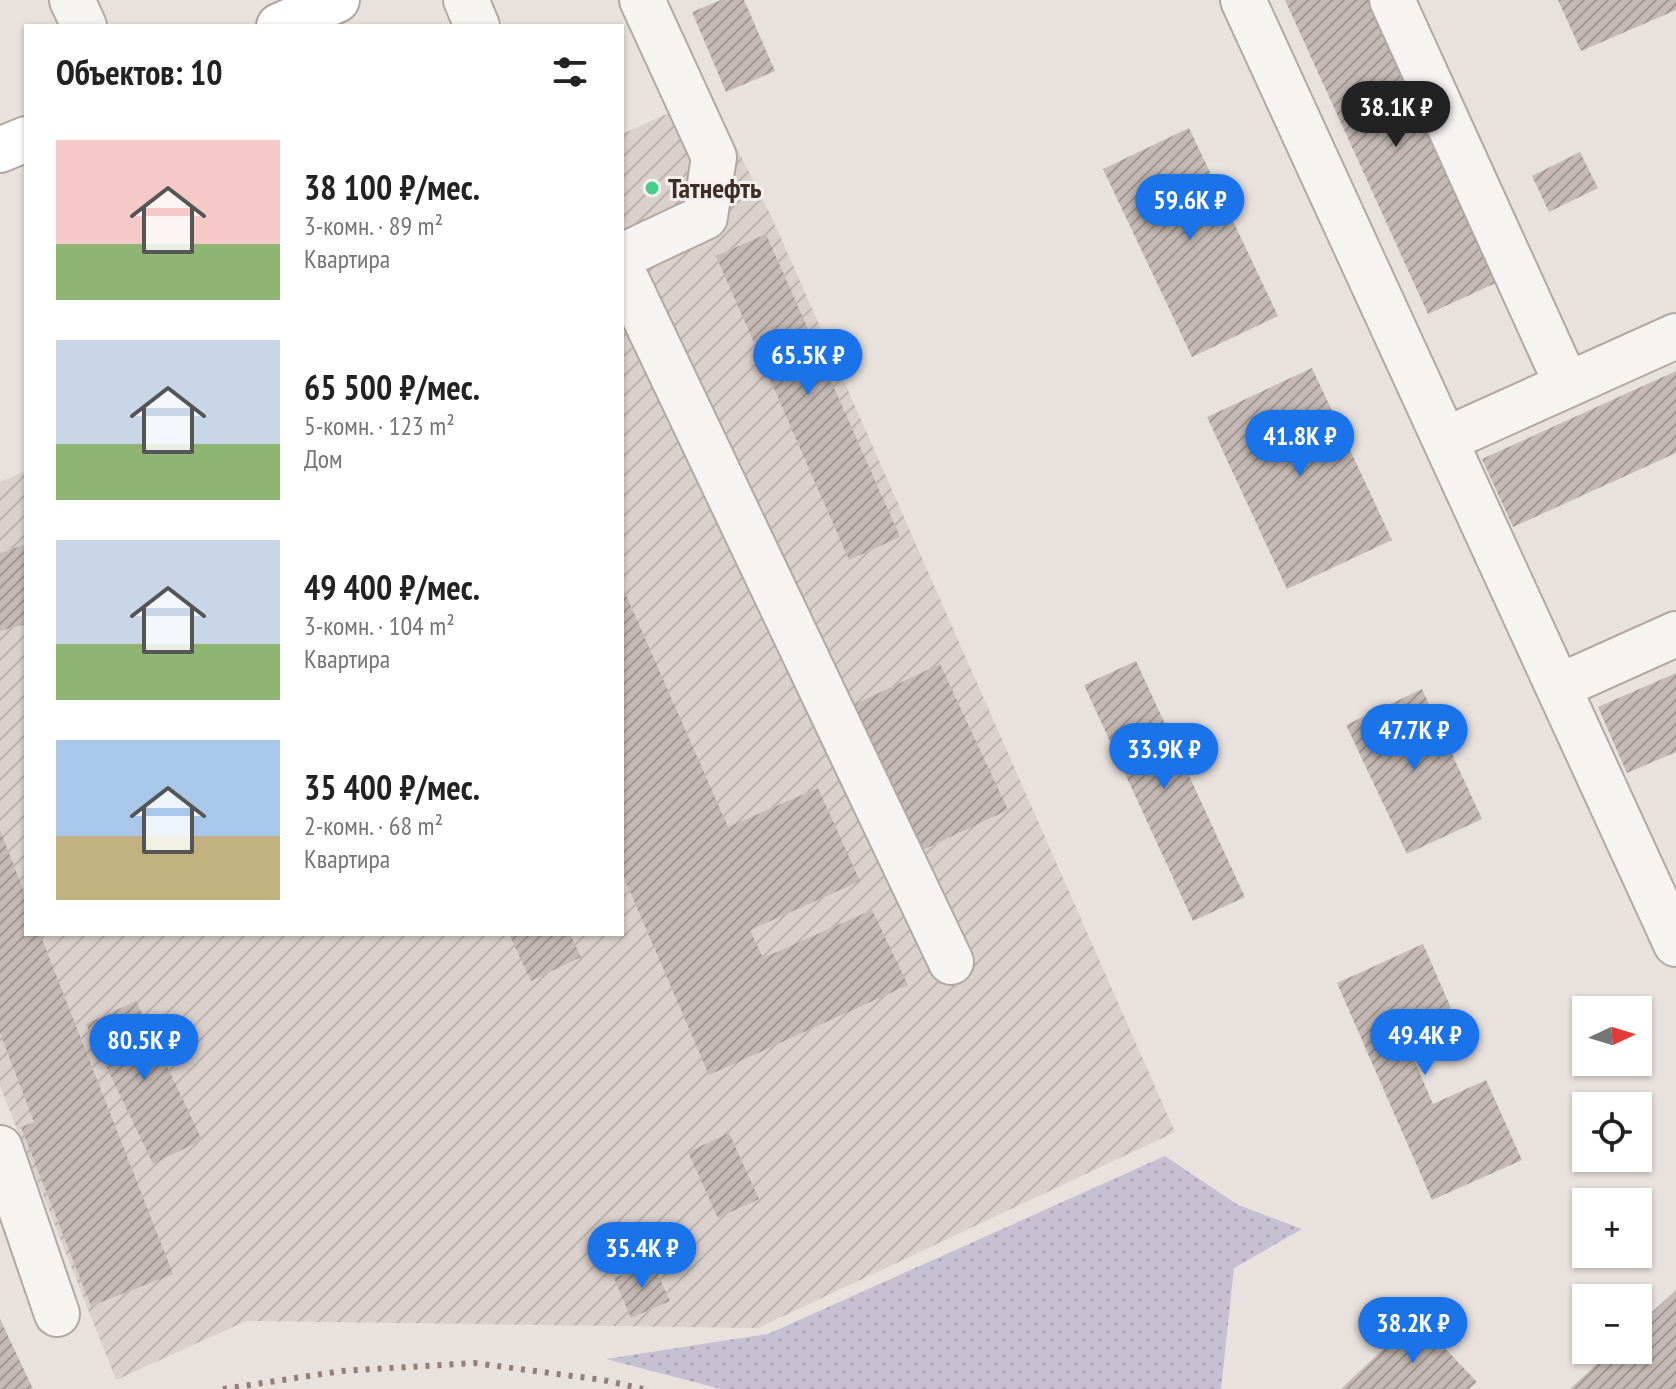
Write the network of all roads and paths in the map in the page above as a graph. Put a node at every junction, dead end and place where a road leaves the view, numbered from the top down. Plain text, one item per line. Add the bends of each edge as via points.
1 (72, 0) edge
2 (337, 0) edge
3 (466, 0) edge
4 (642, 0) edge
5 (1243, 0) edge
6 (1392, 0) edge
7 (83, 24) edge
8 (283, 24) edge
9 (476, 24) edge
10 (24, 140) edge
11 (0, 150) edge
12 (624, 255) edge
13 (624, 274) edge
14 (1676, 336) edge
15 (1567, 385) junction
16 (1445, 440) junction
17 (1676, 634) edge
18 (1558, 687) junction
19 (1675, 941) edge
20 (951, 962) dead end
21 (0, 1148) edge
22 (57, 1314) dead end

1 - 7 lane
2 - 8 main road
3 - 9 lane
4 - 12 lane via 714,157 705,217
5 - 16 lane
6 - 15 lane
10 - 11 main road
13 - 20 lane
14 - 15 lane
15 - 16 lane
16 - 18 lane
17 - 18 lane
18 - 19 lane
21 - 22 lane

